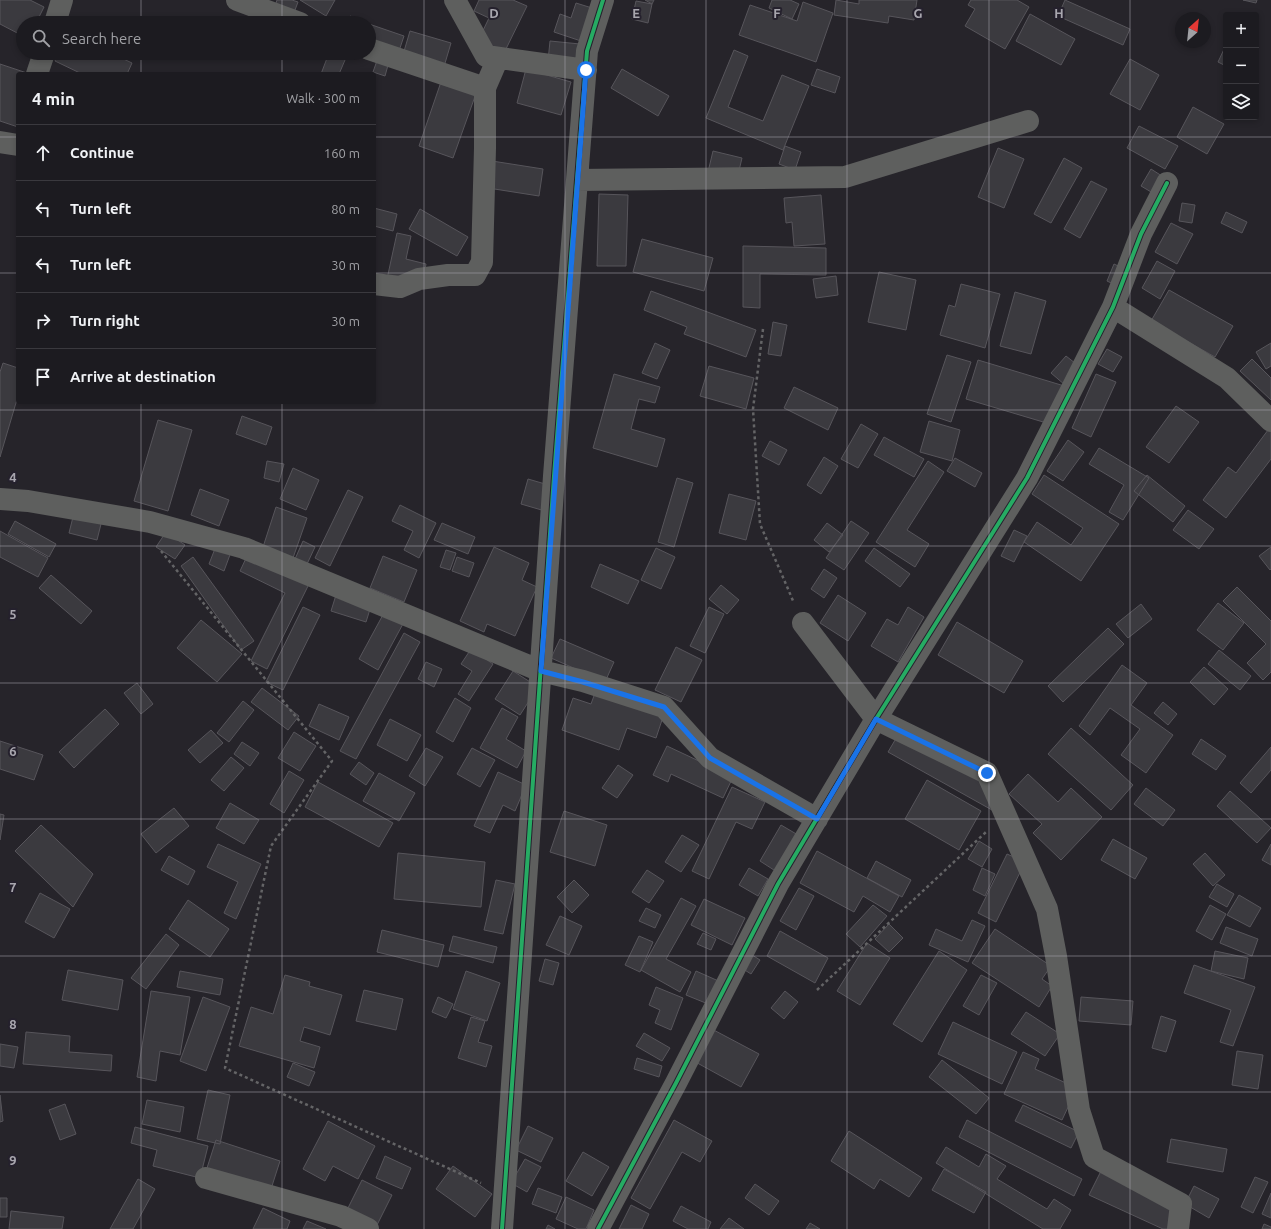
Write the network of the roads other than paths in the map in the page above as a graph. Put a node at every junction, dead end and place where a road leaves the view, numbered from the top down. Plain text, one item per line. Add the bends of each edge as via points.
1 (62, 0) edge
2 (237, 0) edge
3 (455, 0) edge
4 (603, 0) edge
5 (57, 16) edge
6 (281, 16) edge
7 (376, 50) edge
8 (498, 58) junction
9 (42, 60) edge
10 (586, 70) junction
11 (38, 72) edge
12 (485, 88) junction
13 (1028, 121) dead end
14 (577, 180) junction
15 (1167, 183) dead end
16 (376, 284) edge
17 (1113, 307) junction
18 (1271, 421) edge
19 (0, 499) edge
20 (803, 623) road end
21 (541, 671) junction
22 (876, 719) junction
23 (817, 819) junction
24 (206, 1178) dead end
25 (368, 1229) edge
26 (502, 1229) edge
27 (598, 1229) edge
28 (1178, 1229) edge

1 - 5 street
2 - 6 street
3 - 8 street via 486,56
4 - 10 street via 587,51
7 - 12 street
8 - 10 street
8 - 12 street
9 - 11 street
10 - 14 street
12 - 16 street via 482,262 475,275 419,279 400,287
13 - 14 street via 845,177
14 - 21 street
15 - 17 street via 1141,234
17 - 18 street via 1227,378
17 - 22 street via 1027,478
19 - 21 street via 28,501 150,522 244,548
20 - 22 street
21 - 23 street via 664,707 710,758
21 - 26 street
22 - 23 street
22 - 28 street via 987,773 1047,909 1079,1110 1094,1157 1181,1204
23 - 27 street via 778,884
24 - 25 street via 341,1216

